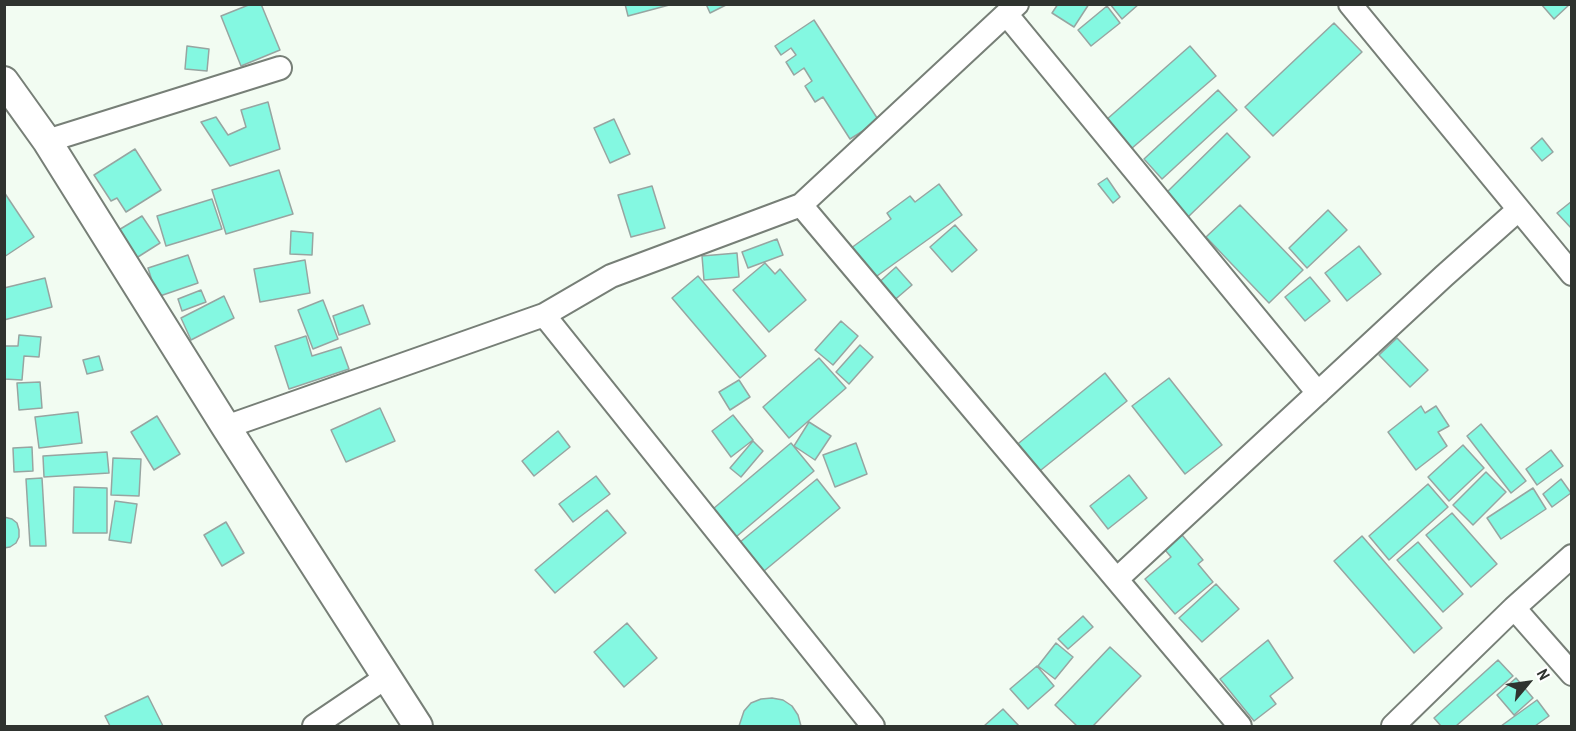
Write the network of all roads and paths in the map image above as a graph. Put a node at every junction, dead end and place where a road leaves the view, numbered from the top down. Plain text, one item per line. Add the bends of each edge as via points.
1 (1350, 4) edge
2 (1012, 10) edge
3 (279, 68) dead end
4 (4, 81) edge
5 (47, 141) junction
6 (801, 206) junction
7 (1518, 210) junction
8 (1572, 273) edge
9 (544, 315) junction
10 (1318, 393) junction
11 (226, 428) junction
12 (1572, 556) edge
13 (1117, 579) junction
14 (1514, 608) junction
15 (1572, 674) edge
16 (385, 678) junction
17 (314, 726) edge
18 (417, 726) edge
19 (873, 726) edge
20 (1240, 726) edge
21 (1393, 726) edge

1 - 7 street
2 - 6 street
2 - 10 street
3 - 5 street
4 - 5 street
5 - 11 street
6 - 9 street via 611,276
6 - 13 street
7 - 8 street
7 - 10 street
9 - 11 street
9 - 19 street
10 - 13 street
11 - 16 street
12 - 14 street
13 - 20 street
14 - 15 street
14 - 21 street
16 - 17 street
16 - 18 street

